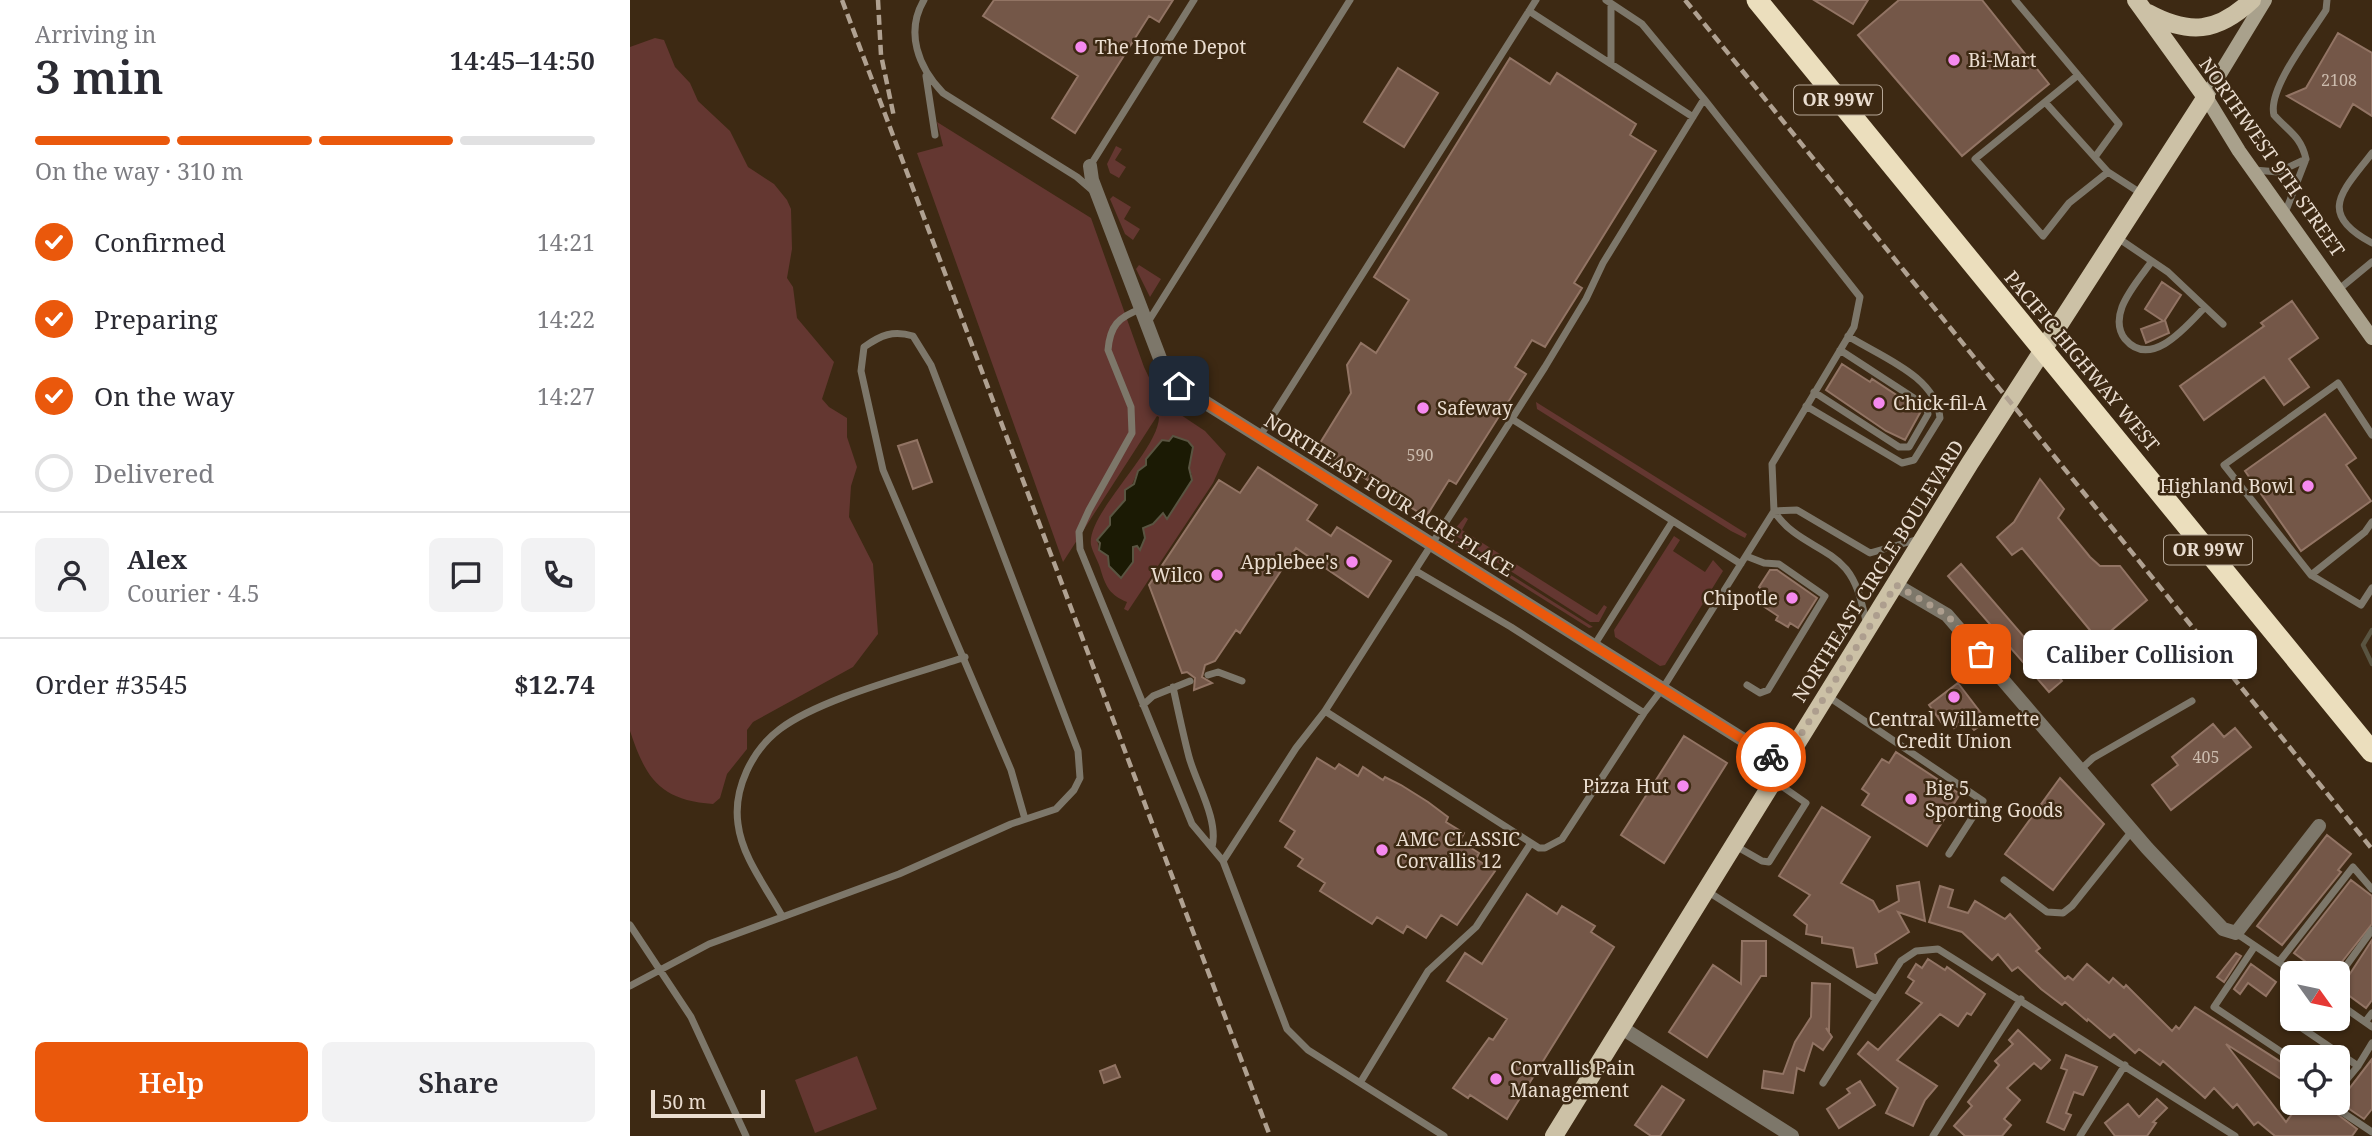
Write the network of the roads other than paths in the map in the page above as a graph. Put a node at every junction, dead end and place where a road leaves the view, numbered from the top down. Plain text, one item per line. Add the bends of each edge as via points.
1 (924, 0) edge
2 (1194, 0) edge
3 (1350, 0) edge
4 (1536, 0) edge
5 (1757, 0) edge
6 (2015, 0) edge
7 (2252, 0) edge
8 (2265, 0) edge
9 (2327, 0) edge
10 (1609, 2) edge
11 (2140, 5) edge
12 (1530, 11) junction
13 (1611, 64) junction
14 (926, 75) junction
15 (2078, 75) junction
16 (2206, 97) junction
17 (1704, 99) junction
18 (2045, 102) junction
19 (1693, 117) junction
20 (935, 135) dead end
21 (2372, 153) edge
22 (2095, 157) junction
23 (2306, 159) junction
24 (1090, 166) joint
25 (2253, 169) junction
26 (2108, 172) junction
27 (1097, 194) junction
28 (2142, 194) junction
29 (2284, 214) junction
30 (2115, 236) junction
31 (2372, 243) edge
32 (2152, 261) junction
33 (2372, 262) edge
34 (2338, 290) junction
35 (2205, 307) junction
36 (1141, 309) junction
37 (2223, 324) dead end
38 (1146, 326) junction
39 (1849, 336) junction
40 (2372, 338) edge
41 (1840, 350) junction
42 (2041, 350) junction
43 (1814, 392) junction
44 (1806, 405) junction
45 (1512, 419) junction
46 (2372, 435) edge
47 (1260, 436) junction
48 (1774, 511) junction
49 (1672, 522) junction
50 (2372, 522) edge
51 (1926, 537) junction
52 (1432, 545) junction
53 (1746, 556) junction
54 (1741, 564) junction
55 (1416, 571) junction
56 (2311, 575) junction
57 (1896, 585) junction
58 (2372, 588) edge
59 (1868, 629) junction
60 (1595, 644) junction
61 (965, 657) junction
62 (1208, 675) dead end
63 (1190, 681) dead end
64 (1242, 681) dead end
65 (1747, 685) dead end
66 (1173, 687) junction
67 (1663, 688) junction
68 (1826, 695) junction
69 (2192, 701) dead end
70 (1143, 705) junction
71 (1325, 711) junction
72 (1644, 713) junction
73 (2372, 752) edge
74 (1782, 764) junction
75 (2080, 770) junction
76 (1773, 780) junction
77 (1025, 819) junction
78 (2319, 826) dead end
79 (2133, 831) junction
80 (1531, 843) junction
81 (1734, 845) junction
82 (1212, 847) junction
83 (1949, 854) dead end
84 (1223, 862) junction
85 (2004, 880) dead end
86 (2372, 889) edge
87 (1707, 891) junction
88 (782, 916) junction
89 (630, 925) edge
90 (2372, 930) edge
91 (2236, 933) junction
92 (2255, 946) junction
93 (2349, 961) edge
94 (2278, 962) joint
95 (661, 970) junction
96 (630, 986) edge
97 (1876, 999) junction
98 (2021, 999) junction
99 (2350, 1012) edge
100 (2372, 1013) edge
101 (2368, 1025) edge
102 (1622, 1028) junction
103 (2306, 1031) edge
104 (2372, 1043) edge
105 (2280, 1051) edge
106 (2125, 1065) junction
107 (2358, 1066) junction
108 (2350, 1076) edge
109 (1360, 1083) junction
110 (1823, 1083) dead end
111 (2347, 1115) edge
112 (2371, 1129) edge
113 (2231, 1135) edge
114 (746, 1136) edge
115 (1444, 1136) edge
116 (1554, 1136) edge
117 (1792, 1136) edge
118 (1933, 1136) edge
119 (2080, 1136) edge

1 - 14 lane via 914,17 918,55
2 - 24 lane
3 - 38 lane
4 - 12 lane
5 - 42 highway, PACIFIC HIGHWAY WEST / OR 99W
6 - 15 lane
7 - 11 main road via 2200,30 2175,25
8 - 16 main road
9 - 23 lane via 2326,10 2278,87 2273,103 2274,115 2294,132
10 - 13 lane
10 - 17 lane via 1642,24
11 - 16 main road, NORTHWEST 9TH STREET
12 - 13 lane
12 - 47 lane
13 - 19 lane
14 - 20 lane
14 - 27 lane via 943,93
15 - 18 lane
15 - 22 lane via 2119,124
16 - 25 main road, NORTHWEST 9TH STREET
16 - 28 main road, NORTHEAST CIRCLE BOULEVARD
17 - 19 lane
17 - 39 lane via 1860,297
18 - 22 lane
18 - 26 lane via 1975,159 2043,236 2069,203
19 - 45 lane
21 - 31 lane via 2339,196 2337,208 2341,217
22 - 26 lane
23 - 25 lane via 2278,172
23 - 29 lane
24 - 27 street, NORTHEAST FOUR ACRE PLACE
25 - 29 main road, NORTHWEST 9TH STREET
26 - 28 lane
27 - 36 street, NORTHEAST FOUR ACRE PLACE
28 - 30 main road, NORTHEAST CIRCLE BOULEVARD
29 - 34 main road, NORTHWEST 9TH STREET
30 - 32 lane
30 - 42 main road, NORTHEAST CIRCLE BOULEVARD
32 - 35 lane
32 - 35 lane via 2123,304 2120,317 2120,329 2133,346 2140,351 2165,344
33 - 34 lane
34 - 40 main road, NORTHWEST 9TH STREET
35 - 37 lane
36 - 38 street, NORTHEAST FOUR ACRE PLACE
36 - 70 lane via 1113,325 1108,350 1131,407 1132,433 1079,532 1080,549
38 - 47 street, NORTHEAST FOUR ACRE PLACE via 1171,379
39 - 41 lane
39 - 44 lane via 1934,393 1940,418 1929,438 1914,460 1902,463
41 - 43 lane
41 - 43 lane via 1926,406 1928,414 1909,447 1899,447
42 - 51 main road, NORTHEAST CIRCLE BOULEVARD
42 - 73 highway, PACIFIC HIGHWAY WEST / OR 99W
43 - 44 lane
44 - 48 lane via 1772,464
45 - 49 lane
45 - 52 lane
46 - 56 lane via 2338,383 2224,465
47 - 52 street, NORTHEAST FOUR ACRE PLACE
48 - 51 lane via 1797,510 1870,553
48 - 53 lane
48 - 59 lane via 1785,528 1847,571 1860,595
49 - 54 lane
49 - 60 lane
50 - 56 lane
51 - 57 main road, NORTHEAST CIRCLE BOULEVARD
52 - 55 lane
52 - 60 street, NORTHEAST FOUR ACRE PLACE
53 - 54 lane
53 - 65 lane via 1779,564 1825,596 1768,690 1760,693
54 - 67 lane
55 - 71 lane
55 - 72 lane
56 - 58 lane via 2361,605
57 - 59 main road, NORTHEAST CIRCLE BOULEVARD
57 - 75 street via 1947,615
59 - 68 main road, NORTHEAST CIRCLE BOULEVARD
60 - 67 street, NORTHEAST FOUR ACRE PLACE
61 - 77 lane via 1011,770
61 - 77 lane via 883,470 861,371 864,347 896,331 913,336 931,365 1078,751 1080,778 1074,790 1056,809
61 - 88 lane via 814,709 779,730 754,758 740,789 738,823 745,851
62 - 64 lane via 1218,671
63 - 66 lane
66 - 70 lane
66 - 82 lane via 1210,821
67 - 72 lane
67 - 74 street, NORTHEAST FOUR ACRE PLACE
68 - 74 main road, NORTHEAST CIRCLE BOULEVARD
68 - 83 lane via 1983,801
69 - 75 lane
70 - 82 lane via 1192,824
71 - 80 lane
71 - 84 lane
72 - 80 lane via 1562,839 1545,848
74 - 76 main road, NORTHEAST CIRCLE BOULEVARD
75 - 79 street
76 - 81 main road, NORTHEAST CIRCLE BOULEVARD
76 - 81 lane via 1806,803 1769,862
77 - 88 lane via 899,874
78 - 91 street
79 - 85 lane via 2063,913 2047,912
79 - 91 street via 2223,929
80 - 109 lane via 1476,928 1428,971
81 - 87 main road, NORTHEAST CIRCLE BOULEVARD
82 - 84 lane
84 - 109 lane via 1287,1030 1308,1050
86 - 94 lane via 2353,867
87 - 97 lane
87 - 102 main road, NORTHEAST CIRCLE BOULEVARD
88 - 95 lane via 709,944
89 - 95 lane
90 - 93 lane
91 - 92 lane
92 - 94 lane
92 - 105 lane via 2214,1007
95 - 96 lane
95 - 114 lane via 709,1051
97 - 98 lane via 1901,961 1929,948 1951,954
97 - 110 lane
98 - 106 lane
98 - 118 lane
99 - 101 lane
100 - 101 lane
102 - 116 main road, NORTHEAST CIRCLE BOULEVARD
102 - 117 street
103 - 107 lane
104 - 107 lane
106 - 113 lane
106 - 119 lane
107 - 108 lane
109 - 115 lane
111 - 112 lane

